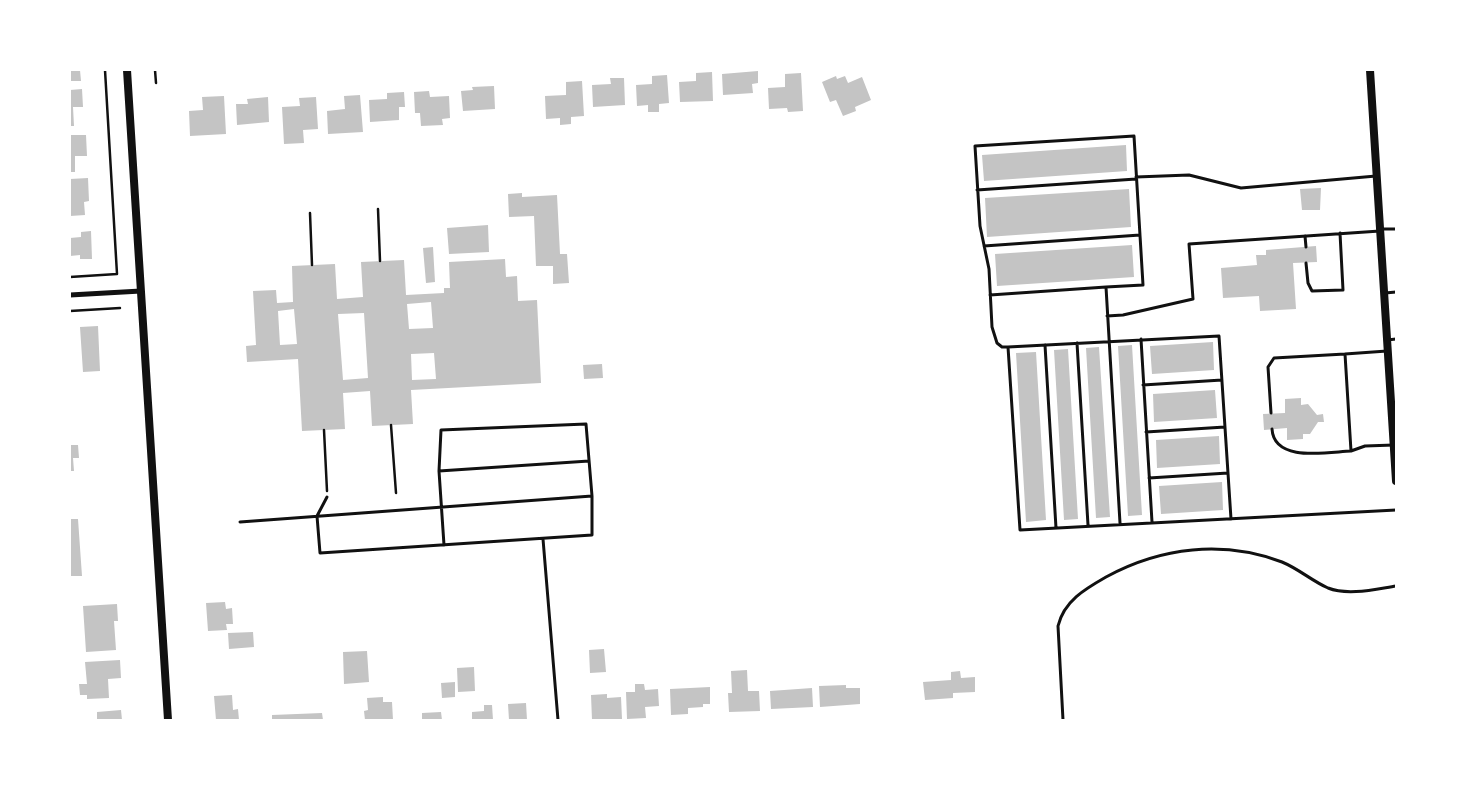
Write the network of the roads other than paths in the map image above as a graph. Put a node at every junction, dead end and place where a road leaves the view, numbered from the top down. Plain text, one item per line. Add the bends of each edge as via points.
1 (127, 70) edge
2 (1370, 70) edge
3 (1377, 176) junction
4 (1136, 178) junction
5 (977, 190) junction
6 (1396, 229) edge
7 (1380, 230) junction
8 (1340, 234) junction
9 (1140, 235) junction
10 (1305, 236) junction
11 (984, 246) junction
12 (1306, 247) dead end
13 (1306, 263) dead end
14 (1106, 288) junction
15 (141, 291) junction
16 (1396, 292) edge
17 (1384, 293) junction
18 (70, 295) edge
19 (990, 295) junction
20 (1108, 316) junction
21 (1141, 339) junction
22 (1396, 339) edge
23 (1109, 340) junction
24 (1387, 340) junction
25 (1077, 342) junction
26 (1045, 345) junction
27 (1008, 347) junction
28 (1388, 351) junction
29 (1345, 354) junction
30 (1222, 380) junction
31 (1143, 385) junction
32 (1271, 413) dead end
33 (1225, 427) junction
34 (1272, 429) dead end
35 (1146, 432) junction
36 (1394, 444) junction
37 (1351, 451) junction
38 (589, 461) junction
39 (439, 471) junction
40 (1228, 473) junction
41 (1149, 478) junction
42 (1396, 481) edge
43 (592, 496) junction
44 (327, 498) road end
45 (441, 507) junction
46 (1396, 510) edge
47 (317, 516) junction
48 (1231, 519) junction
49 (240, 522) dead end
50 (1152, 522) junction
51 (1120, 523) junction
52 (1088, 526) junction
53 (1056, 528) junction
54 (543, 538) junction
55 (444, 545) junction
56 (1396, 586) edge
57 (168, 720) edge
58 (558, 720) edge
59 (1063, 720) edge

1 - 15 street
2 - 3 street
3 - 4 lane via 1241,188 1189,175
3 - 7 street
4 - 5 lane
4 - 5 lane via 1134,136 974,146
4 - 9 lane
5 - 11 lane
6 - 7 lane
7 - 8 lane
7 - 17 street
8 - 10 lane
8 - 13 lane via 1343,290 1312,291
9 - 11 lane
9 - 14 lane via 1143,285
10 - 12 lane
10 - 20 lane via 1189,244 1193,300
11 - 19 lane
14 - 19 lane
14 - 20 lane
15 - 18 street
15 - 57 street
16 - 17 lane
17 - 24 street
19 - 27 lane via 994,337 1002,347
20 - 23 lane
21 - 23 lane
21 - 30 lane via 1219,336
21 - 31 lane
22 - 24 lane
23 - 25 lane
23 - 51 lane
24 - 28 street
25 - 26 lane
25 - 52 lane
26 - 27 lane
26 - 53 lane
27 - 53 lane via 1020,530
28 - 29 lane
28 - 36 street
29 - 32 lane via 1274,358 1268,368
29 - 37 lane
30 - 31 lane
30 - 33 lane
31 - 35 lane
33 - 35 lane
33 - 40 lane
34 - 37 lane via 1274,441 1285,450
35 - 41 lane
36 - 37 lane via 1365,446
36 - 42 street
38 - 39 lane
38 - 39 lane via 586,424 441,430
38 - 43 lane
39 - 45 lane
40 - 41 lane
40 - 48 lane
41 - 50 lane
43 - 45 lane
43 - 54 lane via 592,535
44 - 47 lane
45 - 47 lane
45 - 55 lane
46 - 48 lane
47 - 49 lane
47 - 55 lane via 320,553
48 - 50 lane
50 - 51 lane
51 - 52 lane
52 - 53 lane
54 - 55 lane
54 - 58 lane
56 - 59 lane via 1370,590 1329,588 1282,562 1203,548 1173,552 1122,568 1089,586 1061,614 1058,626

